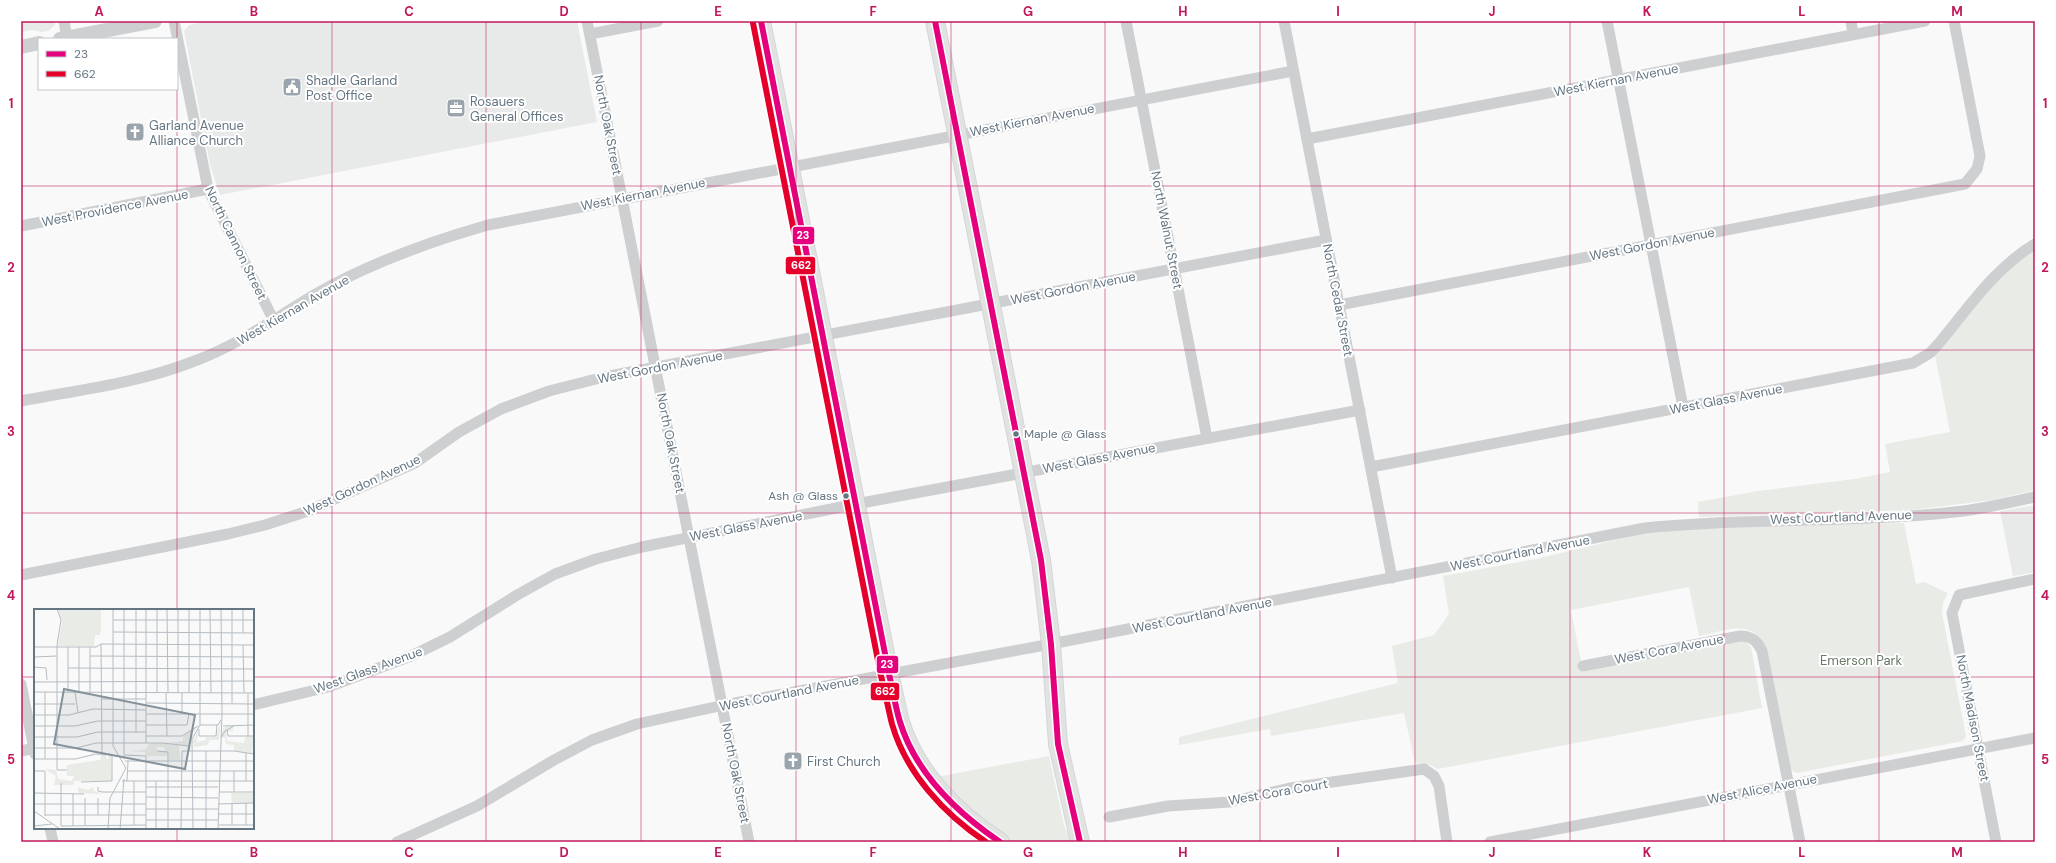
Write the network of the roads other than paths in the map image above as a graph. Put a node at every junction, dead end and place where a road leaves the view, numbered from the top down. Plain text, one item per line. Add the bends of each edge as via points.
1 (64, 21) edge
2 (155, 21) edge
3 (174, 21) edge
4 (587, 21) edge
5 (658, 21) edge
6 (761, 21) edge
7 (935, 21) edge
8 (1126, 21) edge
9 (1284, 21) edge
10 (1607, 21) edge
11 (1851, 21) edge
12 (1925, 21) edge
13 (1954, 21) edge
14 (590, 34) junction
15 (1854, 34) junction
16 (63, 38) edge
17 (177, 38) edge
18 (178, 41) edge
19 (38, 43) edge
20 (21, 46) edge
21 (1293, 71) junction
22 (1618, 80) junction
23 (1141, 99) junction
24 (958, 135) junction
25 (1307, 140) junction
26 (789, 166) junction
27 (208, 189) junction
28 (622, 198) junction
29 (21, 226) edge
30 (1326, 240) junction
31 (1651, 244) junction
32 (2035, 244) edge
33 (1174, 270) junction
34 (991, 304) junction
35 (1339, 305) junction
36 (274, 321) junction
37 (822, 336) junction
38 (656, 368) junction
39 (21, 401) edge
40 (1683, 407) junction
41 (1360, 410) junction
42 (1206, 438) junction
43 (1371, 467) junction
44 (1023, 473) junction
45 (2035, 497) edge
46 (856, 504) junction
47 (690, 537) junction
48 (21, 575) edge
49 (1392, 578) junction
50 (2035, 579) edge
51 (1051, 644) junction
52 (1583, 666) dead end
53 (889, 674) junction
54 (21, 684) edge
55 (254, 705) edge
56 (724, 705) junction
57 (2035, 738) edge
58 (34, 745) edge
59 (1978, 748) junction
60 (34, 750) edge
61 (21, 751) edge
62 (1789, 784) junction
63 (1109, 817) dead end
64 (50, 829) edge
65 (53, 842) edge
66 (397, 842) edge
67 (749, 842) edge
68 (1000, 842) edge
69 (1080, 842) edge
70 (1447, 842) edge
71 (1490, 842) edge
72 (1800, 842) edge
73 (1996, 842) edge

1 - 16 street
2 - 16 street
3 - 17 street, North Cannon Street
4 - 14 street, North Oak Street
5 - 14 street
6 - 26 main road
7 - 24 main road
8 - 23 street, North Walnut Street
9 - 21 street, North Cedar Street
10 - 22 street
11 - 15 street
12 - 15 street, West Kiernan Avenue
13 - 31 street, West Gordon Avenue via 1980,156 1977,169 1965,184
14 - 28 street, North Oak Street
15 - 22 street, West Kiernan Avenue
18 - 27 street, North Cannon Street
19 - 20 street
21 - 23 street, West Kiernan Avenue
21 - 25 street, North Cedar Street
22 - 25 street, West Kiernan Avenue
22 - 31 street
23 - 24 street, West Kiernan Avenue
23 - 33 street, North Walnut Street
24 - 26 street, West Kiernan Avenue
24 - 34 main road
25 - 30 street, North Cedar Street
26 - 28 street, West Kiernan Avenue
26 - 37 main road
27 - 29 street, West Providence Avenue
27 - 36 street, North Cannon Street
28 - 36 street, West Kiernan Avenue via 488,224 444,238 400,254 347,279 315,295
28 - 38 street, North Oak Street
30 - 33 street, West Gordon Avenue
30 - 35 street, North Cedar Street
31 - 35 street, West Gordon Avenue
31 - 40 street
32 - 40 street, West Glass Avenue via 2000,271 1930,353 1913,363
33 - 34 street, West Gordon Avenue
33 - 42 street, North Walnut Street
34 - 37 street, West Gordon Avenue
34 - 44 main road
35 - 41 street, North Cedar Street
36 - 39 street, West Kiernan Avenue via 233,345 192,363 153,374
37 - 38 street, West Gordon Avenue
37 - 46 main road
38 - 47 street, North Oak Street
38 - 48 street, West Gordon Avenue via 604,377 549,391 501,409 459,432 415,463 286,518 220,536
40 - 43 street, West Glass Avenue
41 - 42 street, West Glass Avenue
41 - 43 street, North Cedar Street
42 - 44 street, West Glass Avenue
43 - 49 street, North Cedar Street
44 - 46 street, West Glass Avenue
44 - 51 main road via 1041,560
45 - 49 street, West Courtland Avenue via 1964,511 1869,518 1701,522 1645,528
46 - 47 street, West Glass Avenue
46 - 53 main road
47 - 55 street, West Glass Avenue via 596,558 555,574 450,637 411,656 328,687
47 - 56 street, North Oak Street
49 - 51 street, West Courtland Avenue
50 - 59 street, North Madison Street via 1959,595 1952,613
51 - 53 street, West Courtland Avenue
51 - 69 main road via 1058,744
52 - 62 street, West Cora Avenue via 1740,636 1754,639 1762,651
53 - 56 street, West Courtland Avenue
53 - 68 main road via 901,723 918,762 943,796
54 - 58 street
56 - 66 street, West Courtland Avenue via 637,724 592,740 477,806
56 - 67 street, North Oak Street
57 - 59 street, West Alice Avenue
59 - 62 street, West Alice Avenue
59 - 73 street, North Madison Street
60 - 61 street
62 - 71 street, West Alice Avenue
62 - 72 street
63 - 70 street, West Cora Court via 1168,806 1230,802 1290,788 1424,769 1434,776 1439,786
64 - 65 street

